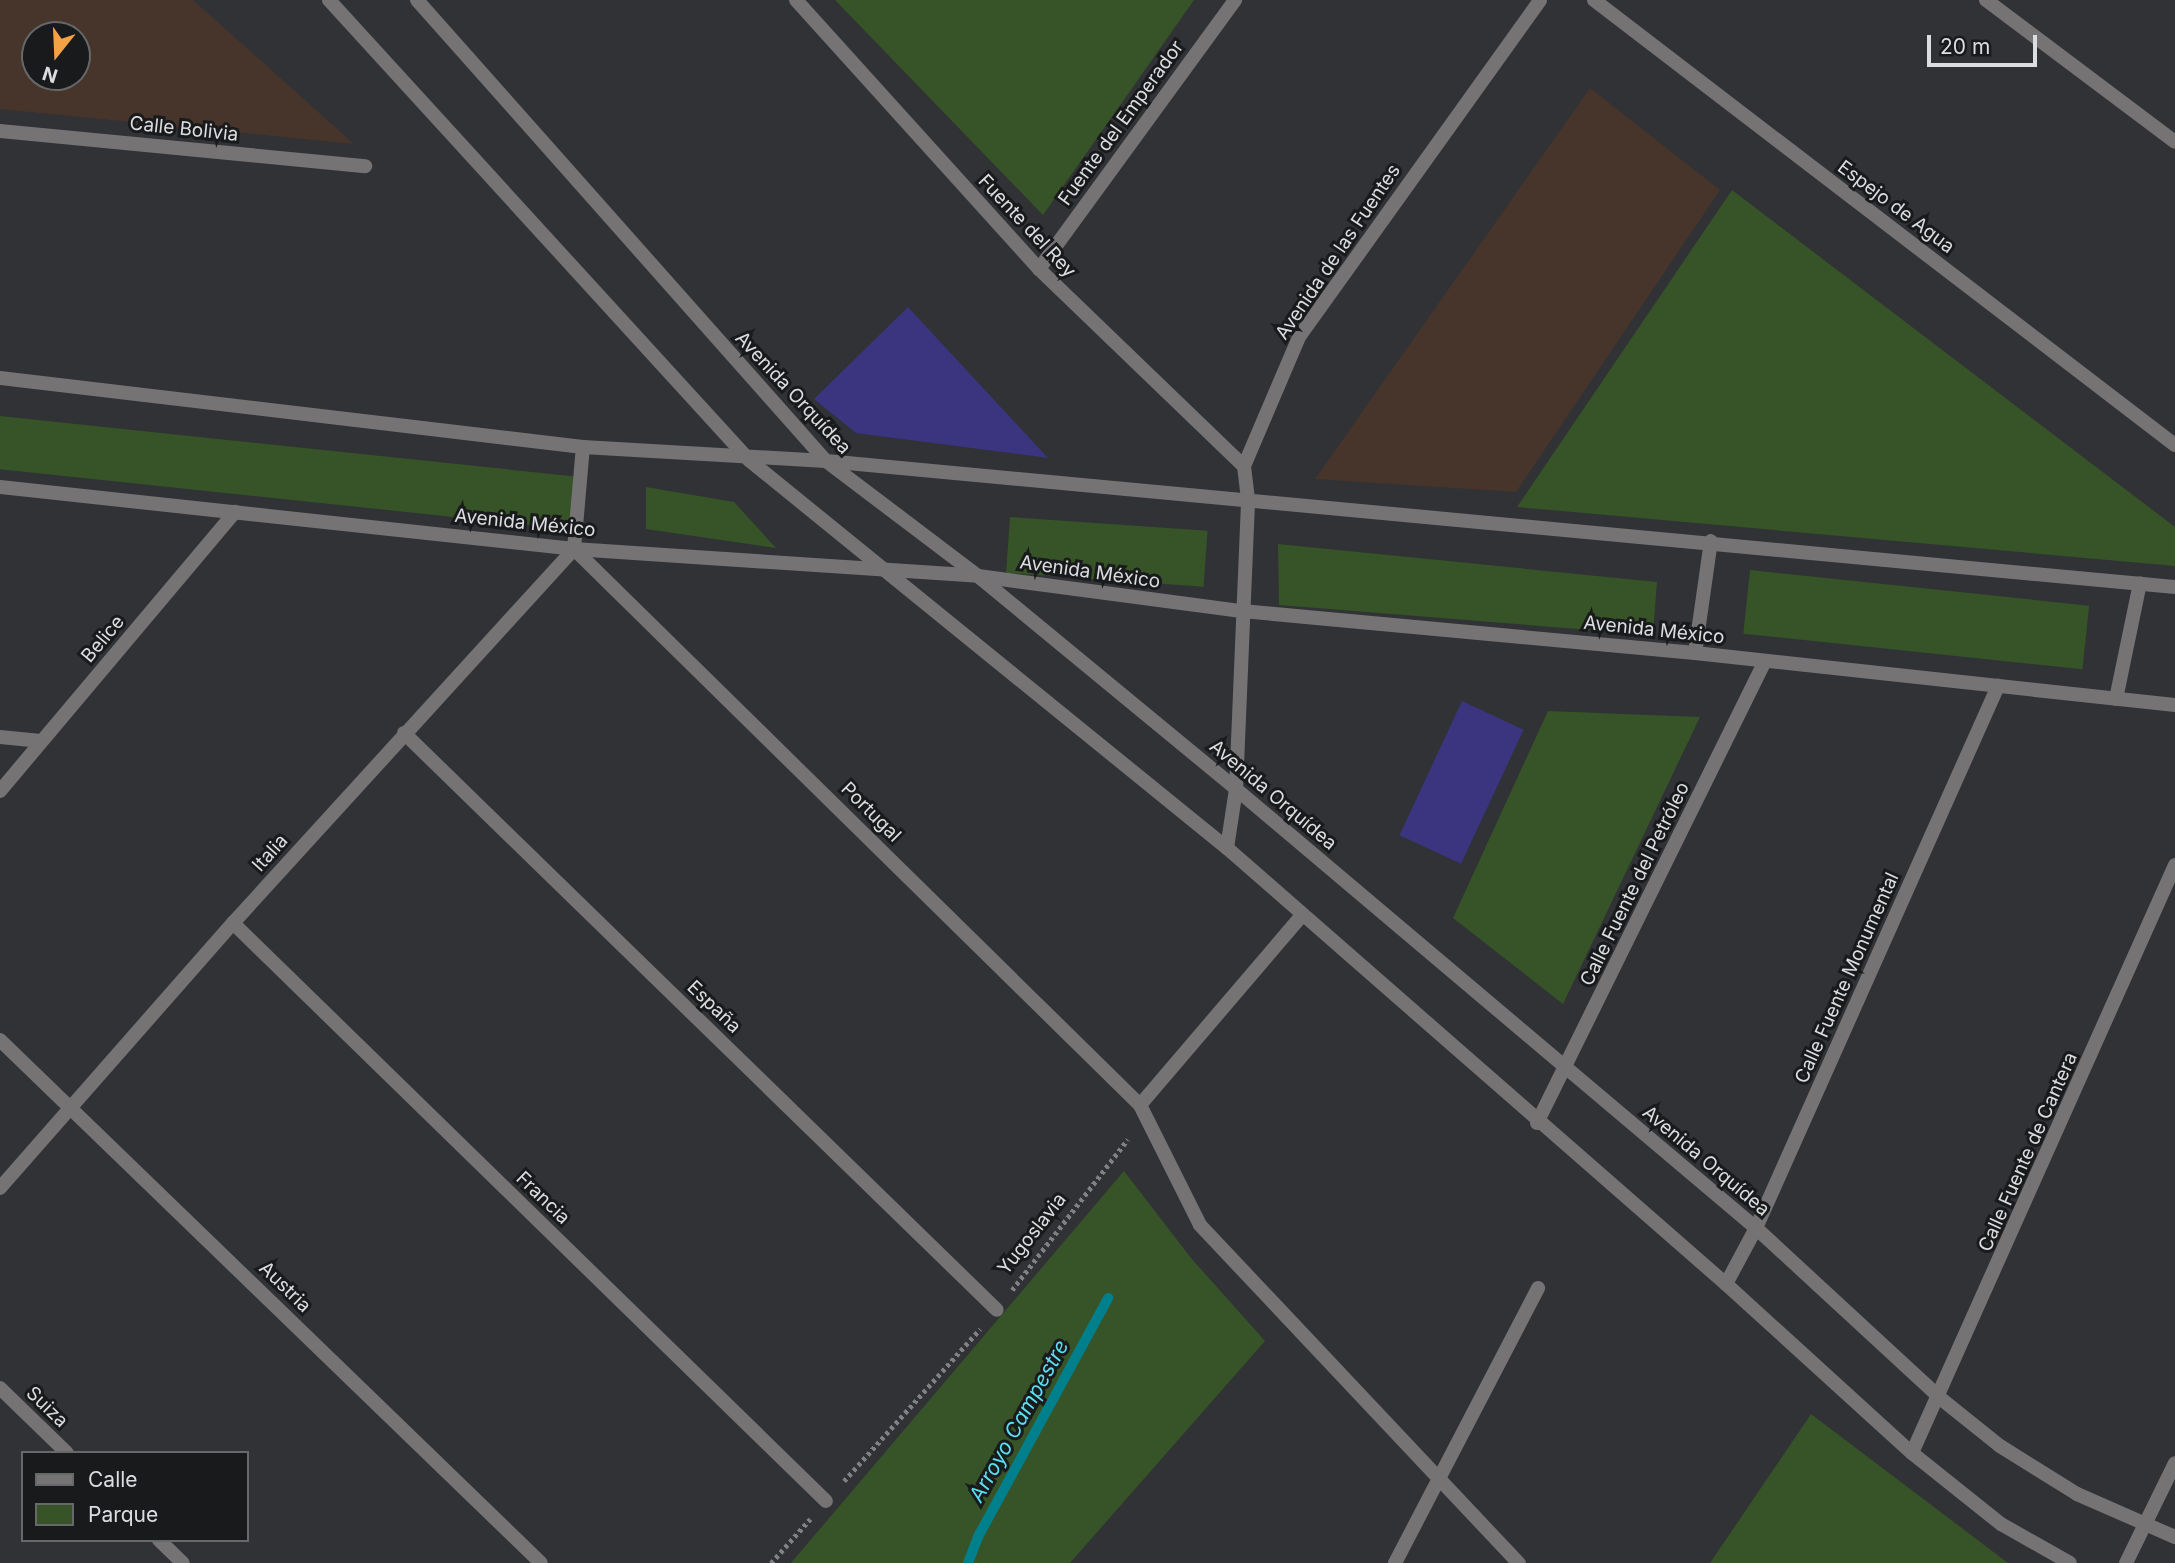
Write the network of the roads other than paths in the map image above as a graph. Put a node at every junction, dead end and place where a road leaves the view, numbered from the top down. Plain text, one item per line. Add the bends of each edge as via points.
1 (329, 0) edge
2 (417, 0) edge
3 (796, 0) edge
4 (1235, 0) edge
5 (1540, 0) edge
6 (1594, 0) edge
7 (1986, 0) edge
8 (0, 131) edge
9 (2175, 142) edge
10 (365, 166) dead end
11 (1039, 269) junction
12 (0, 378) edge
13 (2175, 445) edge
14 (583, 447) junction
15 (749, 460) junction
16 (826, 461) junction
17 (1244, 466) junction
18 (0, 486) edge
19 (1248, 499) junction
20 (236, 512) junction
21 (1711, 541) junction
22 (574, 549) junction
23 (885, 568) junction
24 (978, 576) junction
25 (2140, 583) junction
26 (2175, 587) edge
27 (1242, 611) junction
28 (1695, 653) junction
29 (1765, 661) junction
30 (1998, 686) junction
31 (2116, 699) junction
32 (2175, 705) edge
33 (404, 733) junction
34 (0, 737) edge
35 (41, 741) junction
36 (1236, 789) junction
37 (0, 791) edge
38 (1227, 848) junction
39 (2175, 865) edge
40 (1302, 915) junction
41 (233, 923) junction
42 (0, 1040) edge
43 (1566, 1068) junction
44 (71, 1105) junction
45 (1140, 1105) junction
46 (1538, 1123) junction
47 (0, 1188) edge
48 (1756, 1228) junction
49 (1726, 1284) junction
50 (1538, 1288) dead end
51 (997, 1310) road end
52 (0, 1388) edge
53 (1940, 1398) junction
54 (65, 1451) edge
55 (1912, 1453) junction
56 (2175, 1463) edge
57 (1441, 1479) junction
58 (826, 1501) road end
59 (2146, 1525) junction
60 (2175, 1537) edge
61 (161, 1542) edge
62 (183, 1563) edge
63 (541, 1563) edge
64 (1395, 1563) edge
65 (1519, 1563) edge
66 (2070, 1563) edge
67 (2126, 1563) edge

1 - 15 street
2 - 16 street, Avenida Orquídea
3 - 11 street, Fuente del Rey
4 - 11 street, Fuente del Emperador
5 - 17 street, Avenida de las Fuentes via 1299,337
6 - 13 street, Espejo de Agua
7 - 9 street
8 - 10 street, Calle Bolivia
11 - 17 street, Fuente del Rey
12 - 14 street
14 - 15 street
14 - 22 street
15 - 16 street
15 - 23 street
16 - 19 street
16 - 24 street, Avenida Orquídea
17 - 19 street
18 - 20 street, Avenida México
19 - 21 street
19 - 27 street
20 - 22 street, Avenida México
20 - 35 street, Belice
21 - 25 street
21 - 28 street
22 - 23 street, Avenida México
22 - 33 street, Italia
22 - 45 street, Portugal
23 - 24 street, Avenida México
23 - 38 street
24 - 27 street, Avenida México
24 - 36 street, Avenida Orquídea
25 - 26 street
25 - 31 street
27 - 28 street, Avenida México
27 - 36 street
28 - 29 street, Avenida México
29 - 30 street, Avenida México
29 - 43 street, Calle Fuente del Petróleo
30 - 31 street, Avenida México
30 - 48 street, Calle Fuente Monumental
31 - 32 street, Avenida México
33 - 41 street, Italia
33 - 51 street, España
34 - 35 street
35 - 37 street, Belice
36 - 38 street
36 - 43 street, Avenida Orquídea
38 - 40 street
39 - 53 street, Calle Fuente de Cantera
40 - 45 street
40 - 46 street
41 - 44 street, Italia
41 - 58 street, Francia
42 - 44 street, Austria
43 - 46 street, Calle Fuente del Petróleo
43 - 48 street, Avenida Orquídea
44 - 47 street, Italia
44 - 63 street, Austria
45 - 57 street, Portugal via 1200,1225
46 - 49 street
48 - 49 street, Calle Fuente Monumental
48 - 53 street, Avenida Orquídea
49 - 55 street
50 - 57 street
52 - 54 street, Suiza
53 - 55 street, Calle Fuente de Cantera
53 - 59 street, Avenida Orquídea via 2033,1467 2077,1494
55 - 66 street via 2001,1524
56 - 59 street
57 - 64 street
57 - 65 street, Portugal
59 - 60 street, Avenida Orquídea
59 - 67 street
61 - 62 street

